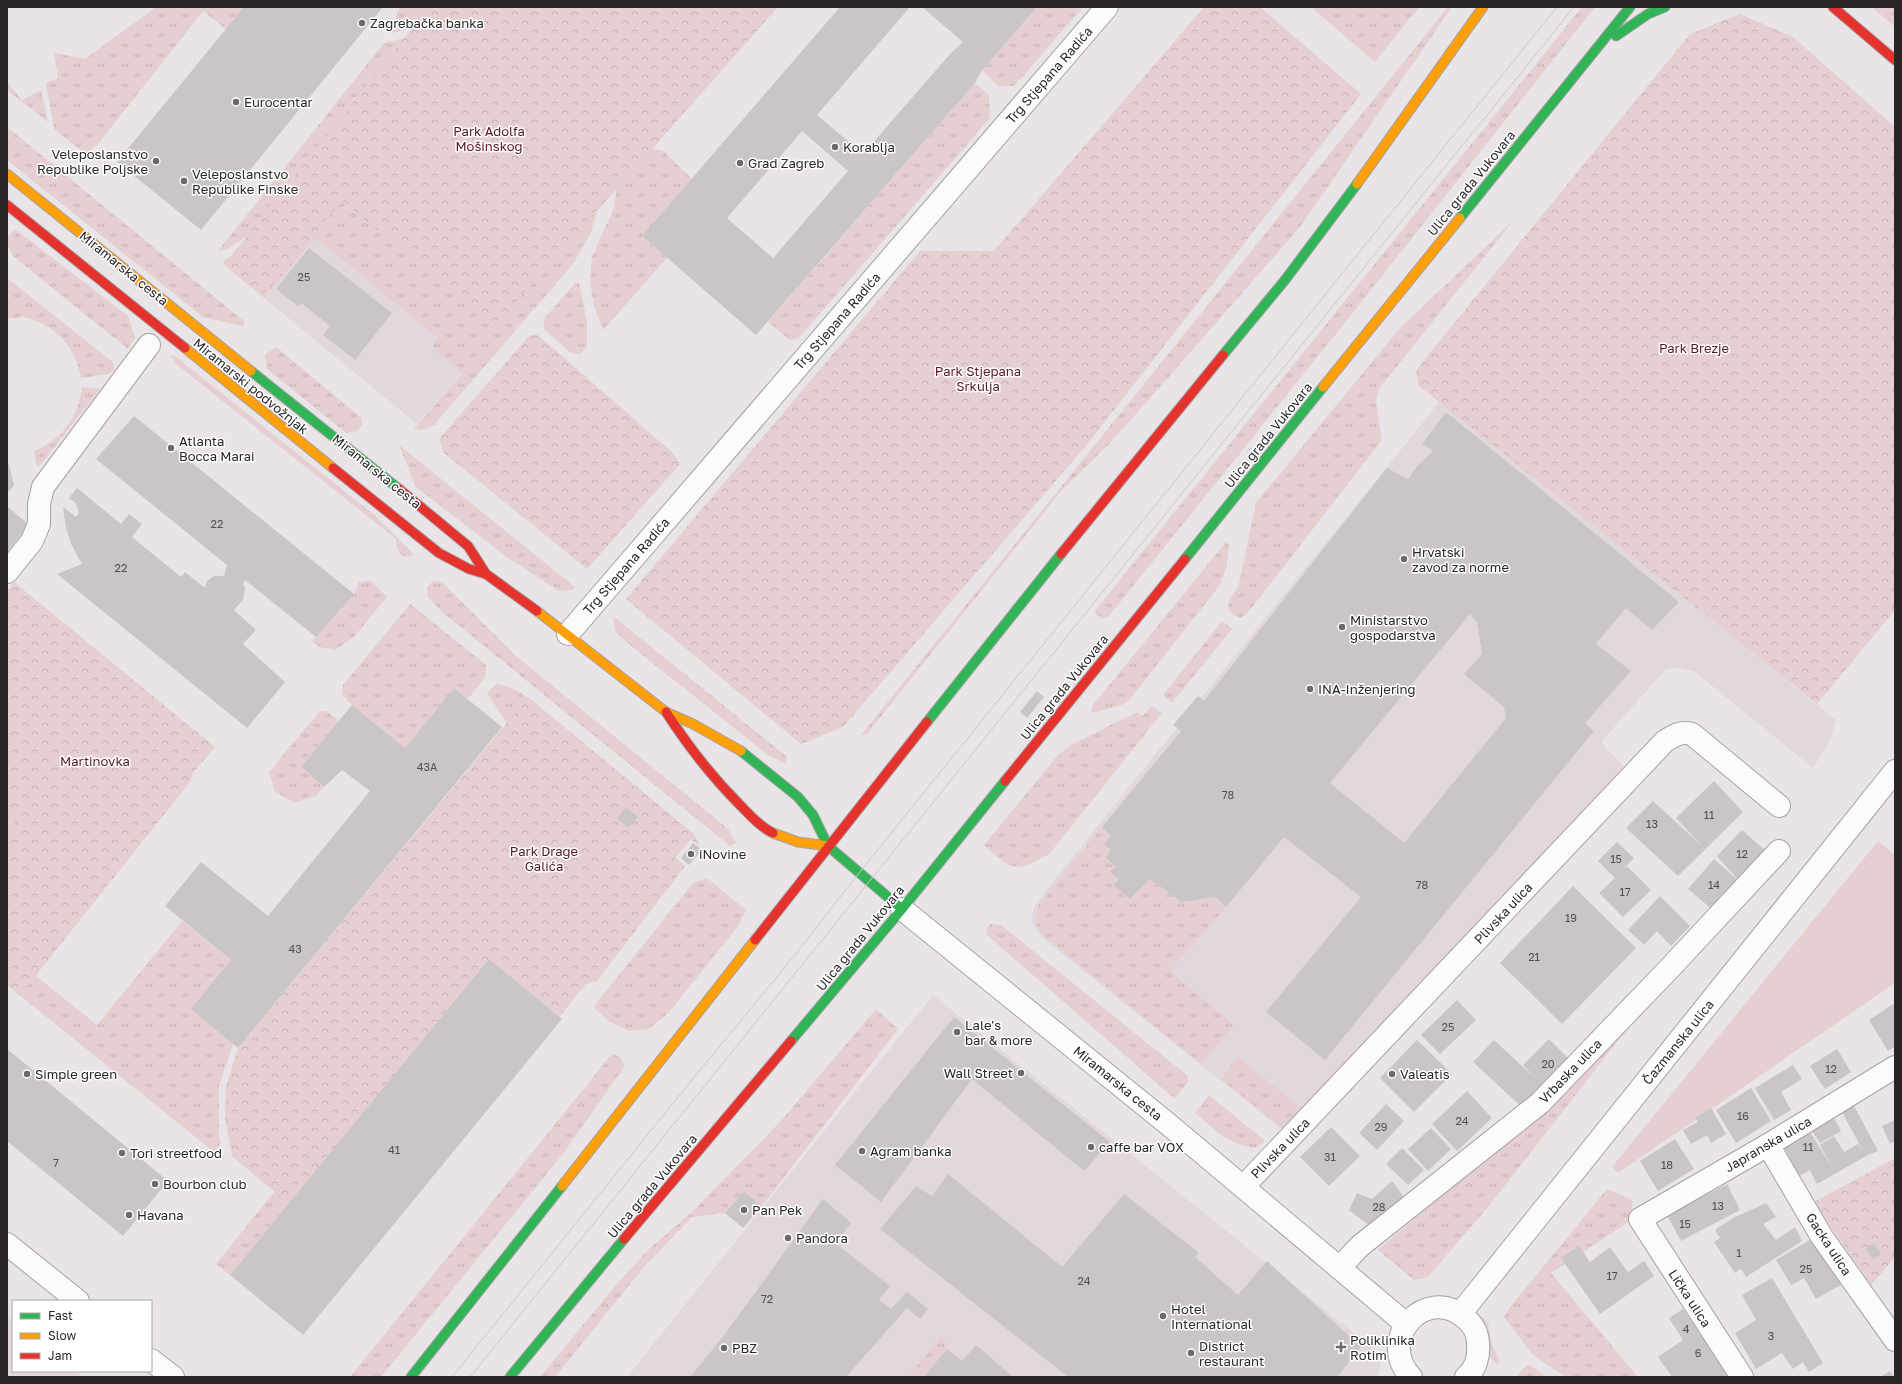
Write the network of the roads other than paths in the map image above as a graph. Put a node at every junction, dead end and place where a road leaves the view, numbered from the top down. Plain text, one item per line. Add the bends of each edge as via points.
1 (1107, 7) edge
2 (1483, 7) edge
3 (1630, 7) edge
4 (1665, 7) edge
5 (1833, 7) edge
6 (1595, 51) junction
7 (1895, 60) edge
8 (7, 174) edge
9 (7, 205) edge
10 (149, 345) dead end
11 (7, 572) edge
12 (486, 574) junction
13 (568, 634) junction
14 (666, 712) junction
15 (1895, 771) edge
16 (1779, 806) dead end
17 (828, 846) junction
18 (1779, 851) dead end
19 (902, 909) junction
20 (1895, 1067) edge
21 (1768, 1145) junction
22 (1243, 1187) junction
23 (1640, 1218) joint
24 (7, 1244) edge
25 (1339, 1268) junction
26 (77, 1300) edge
27 (1460, 1314) junction
28 (1406, 1324) junction
29 (1895, 1340) edge
30 (152, 1361) edge
31 (1470, 1376) edge
32 (173, 1377) edge
33 (411, 1377) edge
34 (510, 1377) edge
35 (1411, 1377) edge
36 (1742, 1377) edge

1 - 13 street, Trg Stjepana Radića
2 - 17 main road via 1372,164 1285,280 1131,467
3 - 6 main road, Ulica grada Vukovara
4 - 6 main road via 1648,14
5 - 7 main road
6 - 19 main road, Ulica grada Vukovara
8 - 12 main road, Miramarska cesta via 452,532 468,546
9 - 12 main road, Miramarski podvožnjak via 439,553 469,569
10 - 11 street via 43,487 38,504 39,524 32,541
12 - 13 main road, Miramarska cesta
13 - 14 main road, Miramarska cesta
14 - 17 main road, Miramarska cesta via 737,749 798,797 813,815
14 - 17 main road, Miramarska cesta via 713,778 756,820 770,831 791,839
15 - 27 street, Čazmanska ulica
16 - 22 street, Plivska ulica via 1692,734 1676,734 1665,742
17 - 19 main road, Miramarska cesta
17 - 33 main road
18 - 25 street, Vrbaska ulica via 1540,1103 1360,1246
19 - 22 street, Miramarska cesta
19 - 34 main road, Ulica grada Vukovara
20 - 21 street, Japranska ulica
21 - 23 street, Japranska ulica
21 - 29 street, Gacka ulica via 1822,1237
22 - 25 street, Miramarska cesta
23 - 36 street, Lička ulica
24 - 26 street
25 - 28 street, Miramarska cesta
27 - 28 street via 1440,1307 1427,1309 1415,1315
27 - 31 street via 1473,1326 1478,1339 1479,1352
28 - 35 street via 1400,1335 1399,1359
30 - 32 street

